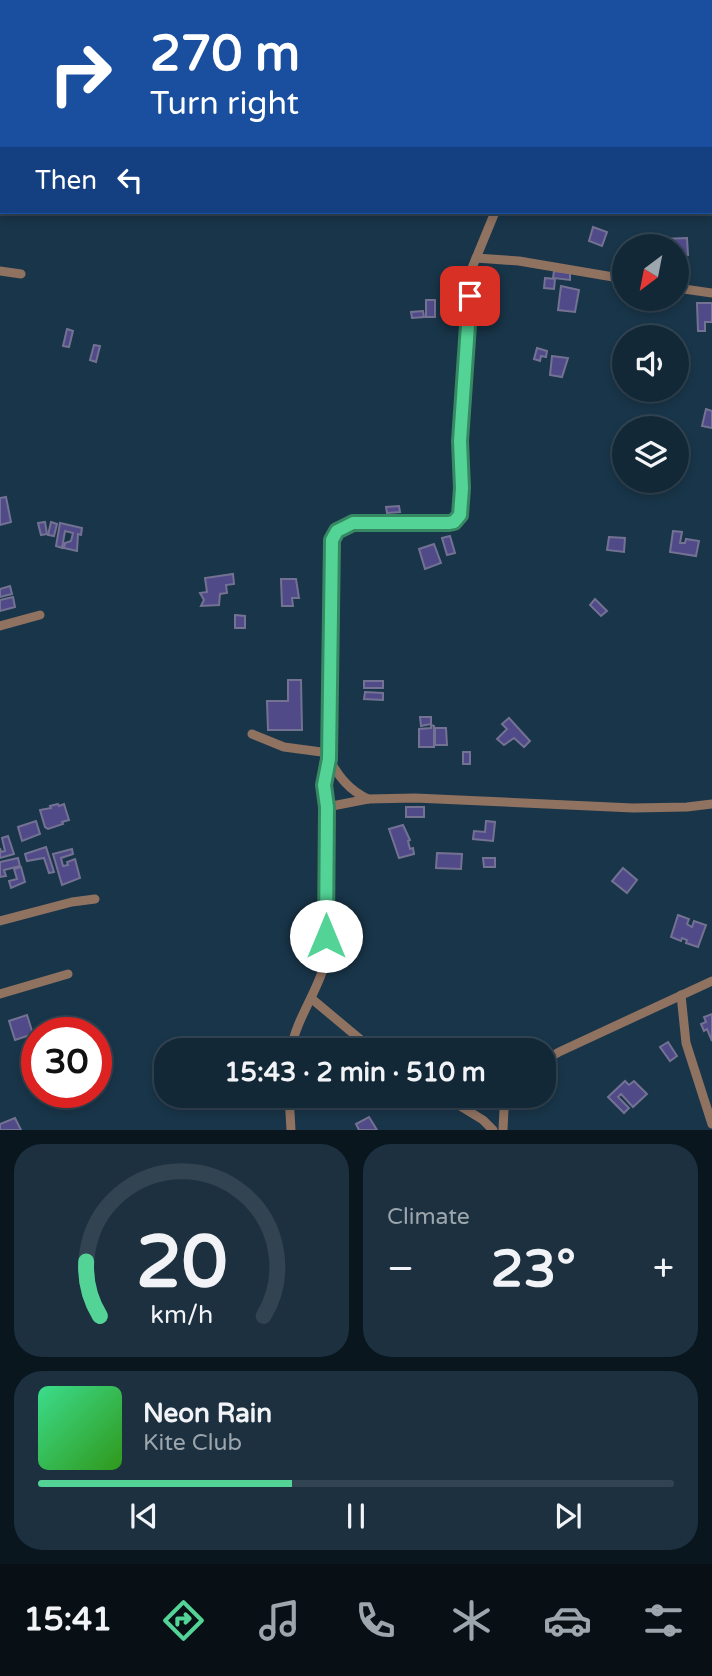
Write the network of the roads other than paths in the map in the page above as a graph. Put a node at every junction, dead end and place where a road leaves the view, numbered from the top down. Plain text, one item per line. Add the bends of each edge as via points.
1 (494, 214) edge
2 (476, 258) junction
3 (0, 271) edge
4 (21, 274) dead end
5 (612, 277) edge
6 (690, 290) edge
7 (712, 293) edge
8 (40, 615) dead end
9 (0, 626) edge
10 (252, 734) dead end
11 (329, 756) junction
12 (368, 799) junction
13 (712, 804) edge
14 (327, 807) junction
15 (95, 899) dead end
16 (0, 920) edge
17 (68, 974) dead end
18 (712, 981) edge
19 (0, 994) edge
20 (681, 995) junction
21 (312, 999) junction
22 (294, 1038) edge
23 (357, 1038) edge
24 (556, 1054) edge
25 (290, 1108) edge
26 (464, 1108) edge
27 (504, 1108) edge
28 (712, 1124) edge
29 (291, 1130) edge
30 (493, 1130) edge
31 (503, 1130) edge

1 - 2 street
2 - 5 street
2 - 11 street via 460,441 460,515 449,523 353,523 337,531 332,540
3 - 4 street
6 - 7 street
8 - 9 street
10 - 11 street via 284,747
11 - 12 street via 346,785
11 - 14 street via 324,785
12 - 13 street via 633,808
12 - 14 street
14 - 21 street via 325,963
15 - 16 street
17 - 19 street
18 - 20 street
20 - 24 street
20 - 28 street via 686,1043
21 - 22 street
21 - 23 street
25 - 29 street
26 - 30 street
27 - 31 street

